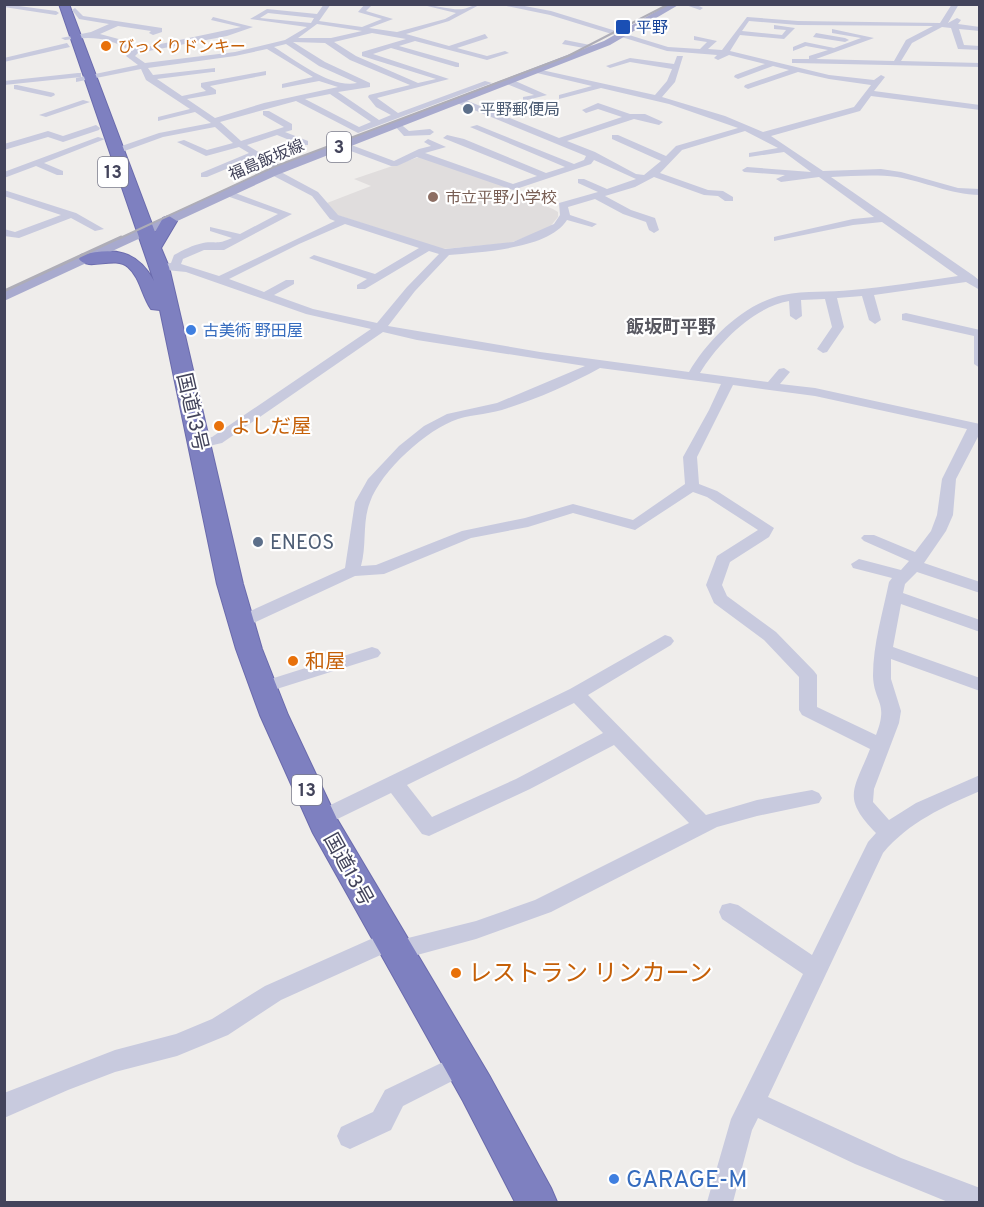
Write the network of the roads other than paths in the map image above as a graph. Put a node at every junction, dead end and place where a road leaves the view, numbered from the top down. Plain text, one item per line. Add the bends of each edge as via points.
1 (359, 4) edge
2 (422, 4) edge
3 (478, 4) edge
4 (500, 4) edge
5 (676, 4) edge
6 (686, 4) edge
7 (956, 4) edge
8 (370, 5) edge
9 (6, 6) edge
10 (326, 6) edge
11 (526, 6) edge
12 (315, 7) dead end
13 (66, 8) edge
14 (700, 8) dead end
15 (463, 12) junction
16 (963, 12) dead end
17 (560, 16) junction
18 (213, 19) dead end
19 (547, 20) dead end
20 (315, 21) junction
21 (897, 22) junction
22 (119, 23) junction
23 (592, 23) dead end
24 (744, 24) junction
25 (940, 24) junction
26 (146, 26) junction
27 (953, 26) junction
28 (164, 27) dead end
29 (220, 28) dead end
30 (361, 28) junction
31 (980, 29) edge
32 (373, 30) junction
33 (835, 32) dead end
34 (153, 33) dead end
35 (738, 33) junction
36 (93, 34) junction
37 (237, 34) junction
38 (399, 34) junction
39 (622, 34) junction
40 (878, 34) junction
41 (816, 35) dead end
42 (485, 36) dead end
43 (288, 38) junction
44 (697, 38) dead end
45 (250, 39) dead end
46 (414, 39) junction
47 (199, 40) junction
48 (473, 40) junction
49 (328, 41) junction
50 (66, 42) junction
51 (565, 42) dead end
52 (857, 43) junction
53 (493, 44) dead end
54 (36, 45) dead end
55 (166, 45) junction
56 (270, 46) junction
57 (390, 46) junction
58 (450, 48) junction
59 (595, 48) junction
60 (979, 48) edge
61 (796, 49) dead end
62 (836, 49) junction
63 (136, 51) junction
64 (683, 51) junction
65 (704, 51) junction
66 (505, 52) dead end
67 (365, 54) junction
68 (243, 55) junction
69 (722, 55) junction
70 (206, 57) junction
71 (481, 57) junction
72 (353, 58) junction
73 (535, 58) dead end
74 (4, 60) edge
75 (344, 60) dead end
76 (764, 61) junction
77 (333, 62) dead end
78 (807, 62) junction
79 (774, 63) junction
80 (894, 63) junction
81 (322, 64) junction
82 (557, 64) junction
83 (456, 65) junction
84 (980, 65) edge
85 (142, 66) junction
86 (255, 66) dead end
87 (610, 66) dead end
88 (676, 67) junction
89 (798, 69) junction
90 (212, 70) dead end
91 (540, 71) junction
92 (431, 74) junction
93 (657, 74) dead end
94 (738, 77) dead end
95 (149, 78) junction
96 (242, 78) junction
97 (320, 78) junction
98 (80, 82) junction
99 (510, 82) junction
100 (488, 83) dead end
101 (876, 83) junction
102 (4, 84) edge
103 (365, 84) junction
104 (285, 86) dead end
105 (418, 86) junction
106 (602, 86) junction
107 (255, 87) dead end
108 (748, 87) dead end
109 (349, 88) junction
110 (61, 91) dead end
111 (332, 92) junction
112 (869, 93) junction
113 (387, 94) junction
114 (274, 96) dead end
115 (562, 97) dead end
116 (657, 98) junction
117 (182, 99) junction
118 (298, 99) junction
119 (412, 99) dead end
120 (526, 99) dead end
121 (284, 101) junction
122 (460, 101) junction
123 (86, 102) junction
124 (672, 102) junction
125 (430, 104) junction
126 (980, 108) edge
127 (198, 109) junction
128 (586, 110) dead end
129 (266, 113) dead end
130 (43, 115) dead end
131 (642, 116) junction
132 (333, 117) junction
133 (631, 117) junction
134 (161, 119) dead end
135 (398, 120) junction
136 (215, 122) junction
137 (315, 122) dead end
138 (659, 122) dead end
139 (378, 123) junction
140 (750, 124) junction
141 (474, 127) dead end
142 (529, 130) junction
143 (277, 132) junction
144 (99, 134) junction
145 (764, 135) junction
146 (615, 137) dead end
147 (447, 138) dead end
148 (503, 138) junction
149 (558, 141) junction
150 (182, 142) dead end
151 (305, 143) dead end
152 (241, 144) junction
153 (343, 145) junction
154 (405, 145) dead end
155 (4, 147) edge
156 (476, 147) junction
157 (787, 149) junction
158 (116, 152) junction
159 (421, 152) junction
160 (256, 153) junction
161 (592, 154) junction
162 (752, 155) dead end
163 (436, 159) junction
164 (667, 160) junction
165 (36, 163) junction
166 (574, 167) junction
167 (277, 170) junction
168 (747, 170) dead end
169 (60, 173) dead end
170 (4, 175) edge
171 (204, 175) dead end
172 (802, 175) junction
173 (823, 175) junction
174 (546, 176) junction
175 (649, 176) junction
176 (685, 177) dead end
177 (781, 179) dead end
178 (581, 181) dead end
179 (675, 181) junction
180 (980, 192) edge
181 (4, 193) edge
182 (227, 193) junction
183 (600, 193) junction
184 (25, 199) junction
185 (729, 199) dead end
186 (4, 208) edge
187 (70, 214) junction
188 (564, 216) junction
189 (882, 219) junction
190 (169, 221) joint
191 (344, 221) junction
192 (592, 224) dead end
193 (99, 229) dead end
194 (214, 229) dead end
195 (654, 230) dead end
196 (4, 232) edge
197 (240, 237) junction
198 (778, 239) dead end
199 (145, 240) junction
200 (427, 247) junction
201 (444, 252) junction
202 (314, 258) dead end
203 (87, 259) junction
204 (175, 266) junction
205 (160, 267) junction
206 (974, 277) edge
207 (376, 278) junction
208 (221, 279) junction
209 (290, 282) dead end
210 (784, 286) dead end
211 (361, 287) dead end
212 (980, 287) edge
213 (867, 292) junction
214 (830, 295) junction
215 (264, 296) junction
216 (800, 296) junction
217 (4, 297) edge
218 (157, 304) junction
219 (796, 316) dead end
220 (906, 317) dead end
221 (875, 320) dead end
222 (380, 328) junction
223 (980, 335) edge
224 (174, 338) junction
225 (823, 349) dead end
226 (599, 363) junction
227 (980, 364) edge
228 (784, 372) dead end
229 (693, 375) junction
230 (729, 380) junction
231 (773, 386) junction
232 (977, 428) edge
233 (200, 444) junction
234 (692, 486) junction
235 (869, 538) dead end
236 (859, 564) dead end
237 (912, 566) junction
238 (352, 571) junction
239 (980, 588) edge
240 (894, 596) junction
241 (241, 621) junction
242 (980, 626) edge
243 (665, 641) dead end
244 (884, 650) junction
245 (372, 653) dead end
246 (980, 685) edge
247 (264, 687) junction
248 (576, 693) junction
249 (616, 735) junction
250 (881, 746) junction
251 (980, 782) edge
252 (394, 783) junction
253 (812, 798) dead end
254 (321, 819) junction
255 (704, 825) junction
256 (888, 832) junction
257 (730, 912) dead end
258 (392, 946) junction
259 (816, 970) junction
260 (462, 1064) junction
261 (752, 1102) junction
262 (4, 1106) edge
263 (351, 1136) dead end
264 (980, 1201) edge
265 (537, 1203) edge
266 (720, 1203) edge

1 - 8 street
2 - 15 street
3 - 15 street
4 - 11 street
5 - 39 main road, 福島飯坂線 / 3
6 - 14 street
7 - 25 street via 945,23
8 - 30 street via 361,12 390,19
9 - 13 street
10 - 12 street
10 - 20 street
11 - 17 street
13 - 22 street via 81,18
13 - 50 highway, 国道13号 / 13
15 - 38 street
16 - 27 street
17 - 19 street
17 - 23 street
17 - 39 street
18 - 37 street via 249,27
20 - 20 street via 253,19 267,11
20 - 30 street
20 - 43 street via 300,34
21 - 24 street via 796,23 747,19
21 - 25 street
21 - 40 street
22 - 26 street
22 - 36 street
24 - 35 street
24 - 35 street via 791,28 784,37
25 - 27 street
25 - 80 street via 909,42
26 - 28 street
26 - 34 street via 159,30
27 - 31 street
27 - 60 street via 961,47
29 - 37 street
30 - 32 street
32 - 38 street
32 - 49 street via 346,40
33 - 40 street
35 - 69 street
36 - 50 street
36 - 63 street
37 - 47 street
38 - 46 street
39 - 59 main road, 福島飯坂線 / 3
39 - 64 street
40 - 52 street
41 - 52 street
42 - 48 street
43 - 49 street
43 - 56 street
43 - 81 street
44 - 65 street via 713,41
45 - 56 street
46 - 57 street
46 - 58 street
47 - 55 street
47 - 68 street
48 - 53 street
48 - 58 street
49 - 72 street
50 - 54 street
50 - 74 street
50 - 98 highway, 国道13号 / 13
51 - 59 street
52 - 62 street
55 - 63 street
55 - 70 street
56 - 68 street
56 - 97 street
57 - 67 street
57 - 83 street
58 - 71 street
59 - 82 main road, 福島飯坂線 / 3
61 - 62 street via 805,44
62 - 78 street
63 - 85 street via 130,56
64 - 65 street
64 - 88 street
65 - 69 street
66 - 71 street
67 - 72 street
67 - 92 street
68 - 70 street
69 - 76 street
70 - 85 street
71 - 83 street
72 - 75 street
72 - 105 street
73 - 82 street
76 - 78 street
76 - 79 street
77 - 81 street
78 - 80 street
78 - 89 street
79 - 89 street
79 - 94 street
80 - 84 street
80 - 101 street
81 - 103 street
82 - 91 main road, 福島飯坂線 / 3
83 - 92 street
85 - 95 street
85 - 98 street
86 - 96 street via 265,74
87 - 88 street via 630,60
88 - 93 street
88 - 116 street via 671,82
89 - 101 street
89 - 108 street
90 - 95 street
91 - 99 main road, 福島飯坂線 / 3
91 - 106 street
92 - 105 street via 444,79
95 - 117 street
96 - 107 street
96 - 117 street via 204,85 213,92
97 - 104 street
97 - 109 street
98 - 102 street
98 - 123 highway, 国道13号 / 13
98 - 158 highway, 国道13号 / 13
99 - 120 street via 543,95
99 - 122 main road, 福島飯坂線 / 3
100 - 125 street
101 - 112 street
102 - 110 street via 48,96
103 - 109 street
103 - 113 street
105 - 113 street
106 - 115 street
106 - 116 street
109 - 111 street
111 - 118 street
111 - 139 street
112 - 126 street
112 - 145 street via 857,109
113 - 135 street via 372,97
114 - 121 street
116 - 124 street
117 - 127 street
118 - 121 street
118 - 132 street
119 - 125 street
121 - 136 street
122 - 135 main road, 福島飯坂線 / 3
122 - 142 street
123 - 130 street
123 - 144 highway, 国道13号 / 13
124 - 131 street
124 - 140 street
125 - 135 street
127 - 134 street
127 - 136 street
128 - 133 street via 598,106
129 - 143 street via 290,126
131 - 133 street
131 - 138 street
132 - 137 street
132 - 139 street via 358,130
133 - 149 street
135 - 139 street
135 - 153 main road, 福島飯坂線 / 3
135 - 159 street via 407,134 429,137 441,147
136 - 152 street
136 - 158 street
140 - 145 street
140 - 164 street via 679,148
141 - 148 street
142 - 148 street
142 - 149 street
143 - 151 street
143 - 152 street
144 - 155 street via 63,139 48,134
144 - 165 street
144 - 199 highway, 国道13号 / 13
145 - 157 street
146 - 164 street
147 - 156 street
148 - 156 street
148 - 166 street
149 - 161 street
150 - 152 street via 206,153
152 - 160 street
153 - 159 street via 394,164
153 - 167 main road, 福島飯坂線 / 3
154 - 159 street
156 - 163 street
156 - 174 street
157 - 162 street
157 - 173 street
158 - 199 highway, 国道13号 / 13
159 - 163 street
160 - 167 street
160 - 171 street
161 - 166 street via 588,162
161 - 175 street via 633,176
163 - 174 street via 513,188
164 - 175 street
165 - 169 street
165 - 170 street
166 - 174 street
167 - 182 main road, 福島飯坂線 / 3
167 - 191 street via 315,194 334,217
168 - 172 street
172 - 173 street
172 - 177 street
173 - 180 street via 886,172 957,191
173 - 189 street
175 - 179 street
175 - 183 street
176 - 179 street
178 - 183 street via 599,188
179 - 185 street
181 - 184 street
182 - 190 main road, 福島飯坂線 / 3
182 - 197 street via 286,214
183 - 188 street via 563,205
183 - 195 street via 627,212 651,220
184 - 186 street
184 - 187 street
187 - 193 street
187 - 196 street via 15,236
188 - 192 street
188 - 201 street via 558,226 515,245
189 - 198 street
189 - 206 street
190 - 199 highway
191 - 200 street
191 - 208 street
194 - 197 street
197 - 204 street via 220,248 203,245 178,257
199 - 203 main road
199 - 205 highway, 国道13号 / 13
199 - 218 highway, 国道13号 / 13
200 - 201 street
200 - 207 street
201 - 222 street
202 - 207 street
203 - 217 main road
203 - 218 highway via 111,256 133,261
204 - 205 street
204 - 208 street
205 - 224 highway, 国道13号 / 13
206 - 212 street
206 - 213 street
207 - 211 street
208 - 215 street
209 - 215 street
210 - 216 street
213 - 214 street
213 - 221 street
214 - 216 street
214 - 225 street via 838,327
215 - 222 street via 310,312
216 - 219 street
216 - 229 street via 759,308 705,356
218 - 224 highway, 国道13号 / 13
220 - 223 street
222 - 226 street via 460,344
222 - 233 street via 217,440
223 - 227 street
224 - 233 highway, 国道13号 / 13
226 - 229 street
226 - 238 street via 526,397 448,418 402,451 382,469 366,493 357,515 357,560
228 - 231 street
229 - 230 street
230 - 231 street
230 - 234 street via 690,457
231 - 232 street via 848,398
232 - 237 street via 949,479 945,516 938,531
233 - 241 highway, 国道13号 / 13
234 - 238 street via 635,525 573,508 467,534 390,566
234 - 250 street via 766,528 764,534 723,559 714,585 720,599 771,636 808,675 808,710
235 - 237 street
236 - 237 street
237 - 239 street
237 - 240 street via 897,582
238 - 241 street
240 - 242 street
240 - 244 street
241 - 247 highway, 国道13号 / 13
243 - 248 street
244 - 246 street
244 - 250 street via 882,679 892,711
245 - 247 street
247 - 254 highway, 国道13号 / 13
248 - 249 street
248 - 252 street
249 - 252 street via 429,828
249 - 255 street
250 - 256 street via 864,789 863,803
251 - 256 street via 910,814
252 - 254 street
253 - 255 street via 757,808
254 - 258 highway, 国道13号 / 13
255 - 258 street via 543,906 476,930
256 - 259 street via 875,848
257 - 259 street
258 - 260 highway, 国道13号 / 13
258 - 262 street via 273,993 220,1028 177,1045 115,1061
259 - 261 street
260 - 263 street via 394,1098 382,1121
260 - 265 highway, 国道13号 / 13
261 - 264 street via 856,1151
261 - 266 street via 740,1128

